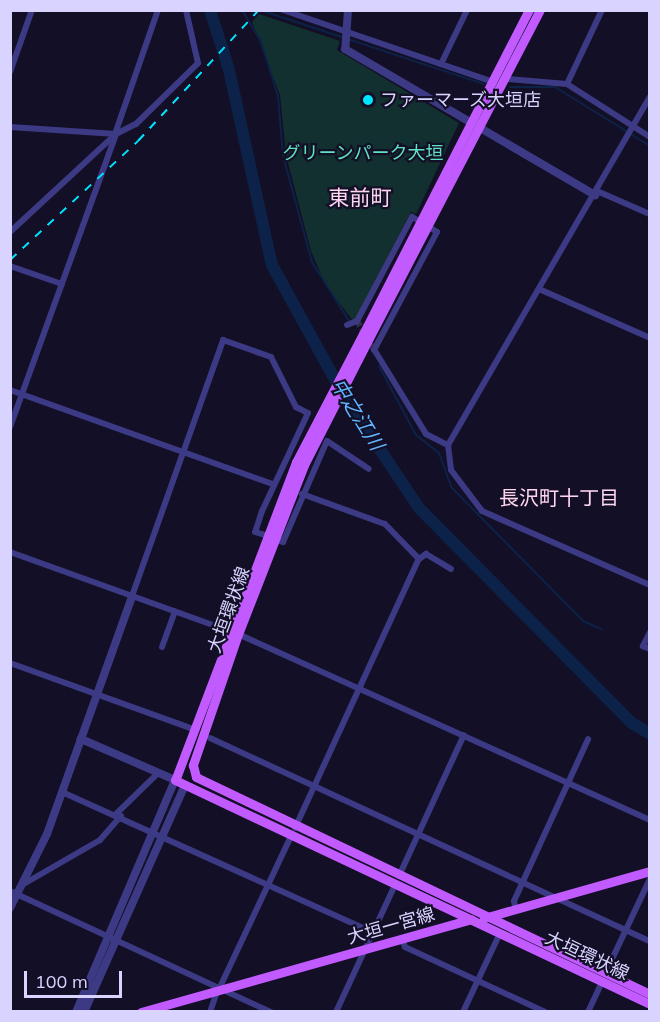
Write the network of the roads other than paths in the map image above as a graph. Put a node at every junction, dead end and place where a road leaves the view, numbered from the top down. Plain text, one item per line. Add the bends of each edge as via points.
1 (32, 10) edge
2 (158, 10) edge
3 (186, 10) edge
4 (348, 10) edge
5 (466, 10) edge
6 (529, 10) edge
7 (540, 10) edge
8 (602, 10) edge
9 (283, 11) edge
10 (346, 37) junction
11 (441, 64) junction
12 (10, 72) edge
13 (507, 79) junction
14 (493, 82) junction
15 (567, 84) junction
16 (650, 97) edge
17 (471, 124) junction
18 (10, 127) edge
19 (634, 128) junction
20 (481, 130) junction
21 (115, 134) junction
22 (650, 137) edge
23 (596, 193) junction
24 (650, 214) edge
25 (425, 224) junction
26 (10, 232) edge
27 (13, 267) edge
28 (10, 276) edge
29 (62, 284) junction
30 (539, 289) junction
31 (347, 326) dead end
32 (650, 338) edge
33 (370, 344) junction
34 (10, 390) edge
35 (22, 394) junction
36 (10, 427) edge
37 (448, 445) junction
38 (183, 453) junction
39 (369, 469) dead end
40 (273, 484) junction
41 (302, 494) junction
42 (269, 536) junction
43 (10, 552) edge
44 (419, 559) junction
45 (451, 569) dead end
46 (650, 585) edge
47 (132, 596) junction
48 (175, 611) junction
49 (234, 632) junction
50 (650, 632) edge
51 (162, 647) dead end
52 (650, 649) edge
53 (10, 663) edge
54 (360, 687) junction
55 (97, 694) junction
56 (193, 729) junction
57 (464, 735) junction
58 (210, 738) dead end
59 (81, 739) junction
60 (588, 739) dead end
61 (193, 765) junction
62 (158, 773) junction
63 (175, 780) junction
64 (568, 782) junction
65 (184, 785) junction
66 (205, 786) junction
67 (314, 786) junction
68 (62, 792) junction
69 (118, 815) junction
70 (650, 820) edge
71 (152, 830) junction
72 (293, 833) junction
73 (419, 834) junction
74 (162, 835) junction
75 (650, 871) edge
76 (399, 876) junction
77 (650, 879) edge
78 (522, 881) junction
79 (269, 884) junction
80 (22, 885) junction
81 (395, 885) junction
82 (14, 893) edge
83 (557, 898) junction
84 (10, 908) edge
85 (516, 910) junction
86 (483, 918) junction
87 (468, 920) junction
88 (625, 930) junction
89 (372, 932) junction
90 (500, 933) junction
91 (106, 937) junction
92 (116, 941) junction
93 (403, 941) junction
94 (650, 941) edge
95 (363, 952) junction
96 (604, 978) junction
97 (477, 980) junction
98 (220, 990) junction
99 (650, 994) edge
100 (650, 1004) edge
101 (76, 1011) edge
102 (84, 1011) edge
103 (141, 1011) edge
104 (210, 1011) edge
105 (271, 1011) edge
106 (336, 1011) edge
107 (463, 1011) edge
108 (545, 1011) edge
109 (588, 1011) edge

1 - 12 street
2 - 21 street
3 - 21 street via 198,63 136,124
4 - 10 street
5 - 11 street
6 - 14 main road, 大垣環状線
7 - 13 main road, 大垣環状線
8 - 15 street
9 - 10 street
10 - 11 street
10 - 17 street
11 - 14 street
13 - 15 street
13 - 20 main road, 大垣環状線
14 - 17 main road, 大垣環状線
15 - 19 street
16 - 19 street
17 - 20 street
17 - 25 main road, 大垣環状線
18 - 21 street
19 - 22 street
19 - 23 street
20 - 23 street
20 - 25 main road, 大垣環状線
21 - 26 street
21 - 29 street via 103,161 97,199
23 - 24 street
23 - 30 street
25 - 31 street via 412,217 357,321
25 - 33 main road, 大垣環状線
25 - 33 street via 437,232
27 - 28 street
27 - 29 street
29 - 35 street
30 - 32 street
30 - 37 street
33 - 37 street via 426,434
33 - 42 main road, 大垣環状線, bridge via 300,464
34 - 35 street
35 - 36 street
35 - 38 street
37 - 46 street via 451,470 482,512
38 - 40 street
38 - 40 street via 223,340 271,357 296,407 308,413
38 - 47 street
39 - 41 street via 327,441
40 - 42 street via 255,531
41 - 42 street via 283,542
41 - 44 street via 385,524
42 - 49 main road, 大垣環状線
43 - 47 street
44 - 45 street via 426,554
44 - 54 street
47 - 48 street
47 - 55 street
48 - 49 street
48 - 51 street
49 - 54 street
49 - 56 main road, 大垣環状線
49 - 61 main road, 大垣環状線
50 - 52 street via 644,646
53 - 55 street
54 - 57 street
54 - 67 street
55 - 56 street
55 - 59 street
56 - 63 main road, 大垣環状線
57 - 64 street
57 - 73 street
58 - 67 street
59 - 62 street
59 - 68 street
60 - 64 street
61 - 65 main road, 大垣環状線
61 - 66 main road
62 - 63 street
62 - 69 street
63 - 65 main road, 大垣環状線
63 - 71 street
64 - 70 street
64 - 78 street
65 - 66 main road
65 - 72 main road, 大垣環状線
65 - 74 street
66 - 72 main road, 大垣環状線
67 - 72 street
67 - 73 street
68 - 69 street
68 - 80 street
69 - 71 street
69 - 80 street via 100,840
71 - 74 street
71 - 91 street
72 - 76 main road, 大垣環状線
72 - 79 street
72 - 81 main road, 大垣環状線
73 - 76 street
73 - 78 street
74 - 79 street
74 - 92 street
75 - 83 main road, 大垣一宮線
76 - 86 main road, 大垣環状線
77 - 88 street
78 - 83 street
78 - 85 street
79 - 89 street
79 - 98 street
80 - 82 street
81 - 87 main road, 大垣環状線
81 - 89 street
82 - 84 street
82 - 91 street
83 - 85 main road, 大垣一宮線
83 - 88 street
85 - 86 main road, 大垣一宮線
86 - 87 main road, 大垣一宮線
86 - 96 main road, 大垣環状線
87 - 90 main road, 大垣環状線
87 - 93 main road, 大垣一宮線
88 - 94 street
88 - 96 street
89 - 95 street
90 - 96 main road, 大垣環状線
90 - 97 street
91 - 92 street
91 - 101 street
92 - 98 street
92 - 102 street
93 - 95 main road, 大垣一宮線
93 - 97 street via 405,947
95 - 98 main road, 大垣一宮線
95 - 106 street
96 - 99 main road, 大垣環状線
96 - 100 main road, 大垣環状線
96 - 109 street
97 - 107 street
97 - 108 street
98 - 103 main road, 大垣一宮線
98 - 104 street
98 - 105 street

